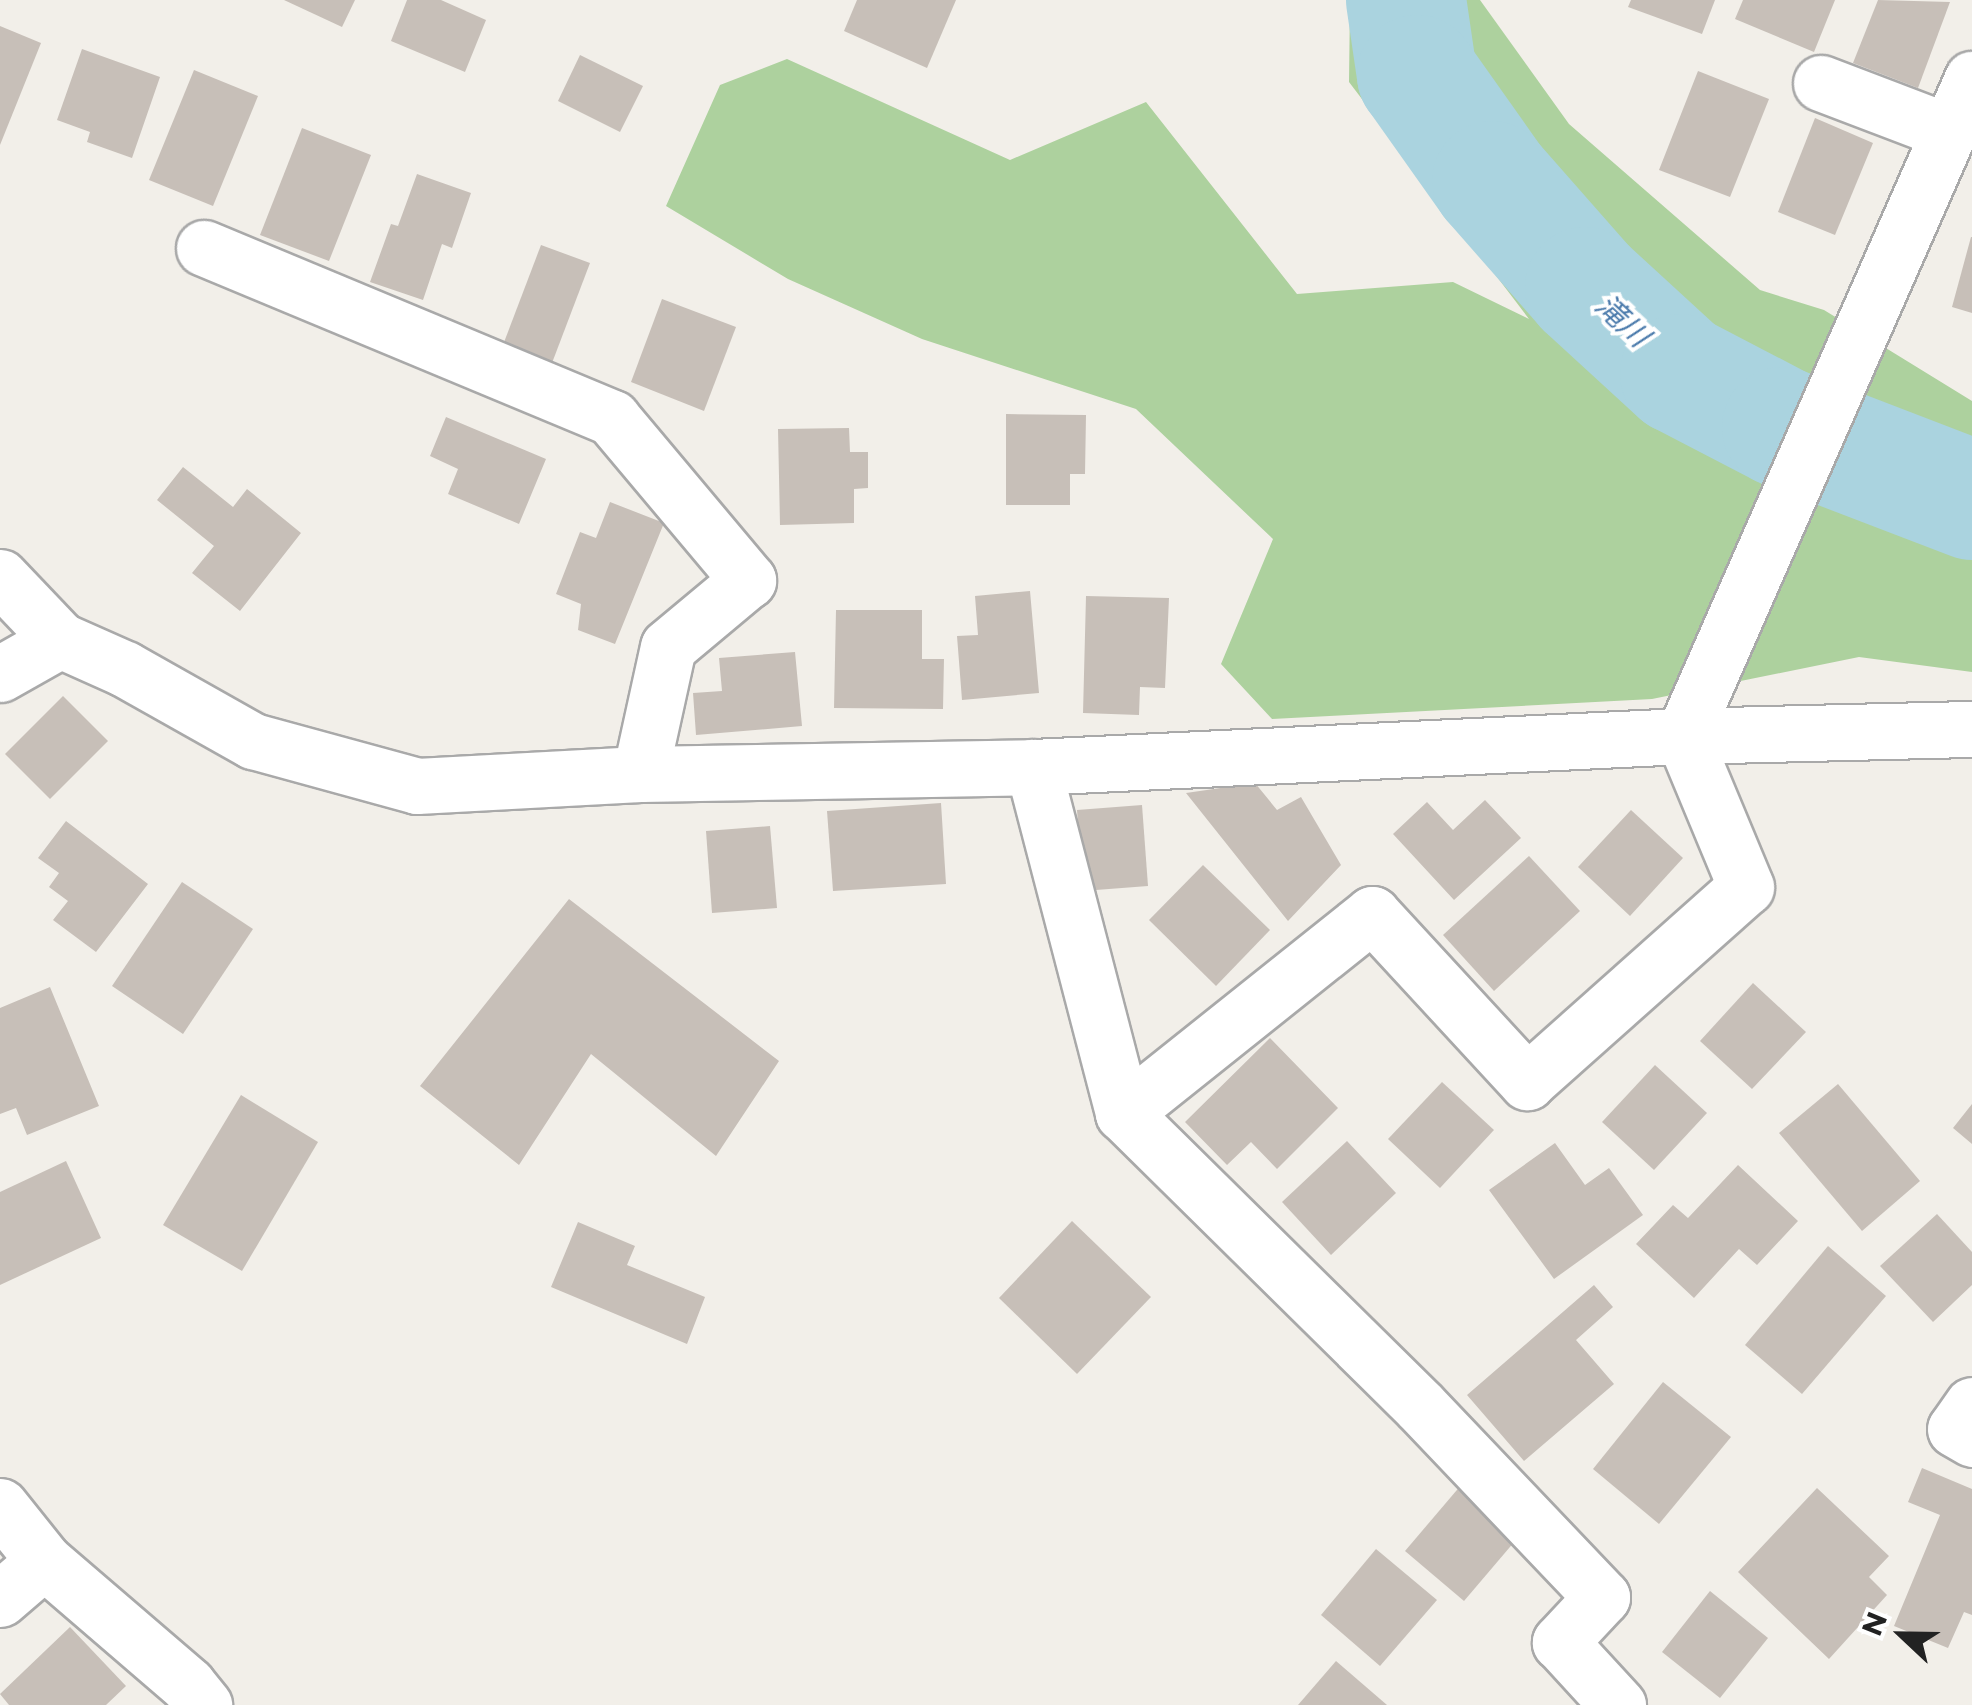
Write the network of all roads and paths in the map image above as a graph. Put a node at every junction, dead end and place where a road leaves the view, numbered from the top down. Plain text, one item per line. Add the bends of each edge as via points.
1 (1972, 79) edge
2 (1821, 83) dead end
3 (1948, 132) junction
4 (204, 248) dead end
5 (0, 577) edge
6 (60, 640) junction
7 (0, 674) edge
8 (1972, 729) edge
9 (1683, 736) junction
10 (1032, 767) junction
11 (640, 774) junction
12 (1123, 1113) junction
13 (1972, 1406) edge
14 (1972, 1439) edge
15 (0, 1506) edge
16 (44, 1561) junction
17 (0, 1599) edge
18 (204, 1705) edge
19 (1618, 1705) edge

1 - 3 street
2 - 3 street
3 - 9 street
4 - 11 street via 612,418 748,580 668,647
5 - 6 street
6 - 7 street
6 - 11 street via 253,741 417,786
8 - 9 street
9 - 10 street
9 - 12 street via 1746,888 1527,1082 1372,914
10 - 11 street
10 - 12 street
12 - 19 street via 1602,1597 1560,1642
13 - 14 street via 1955,1428
15 - 16 street
16 - 17 street
16 - 18 street

